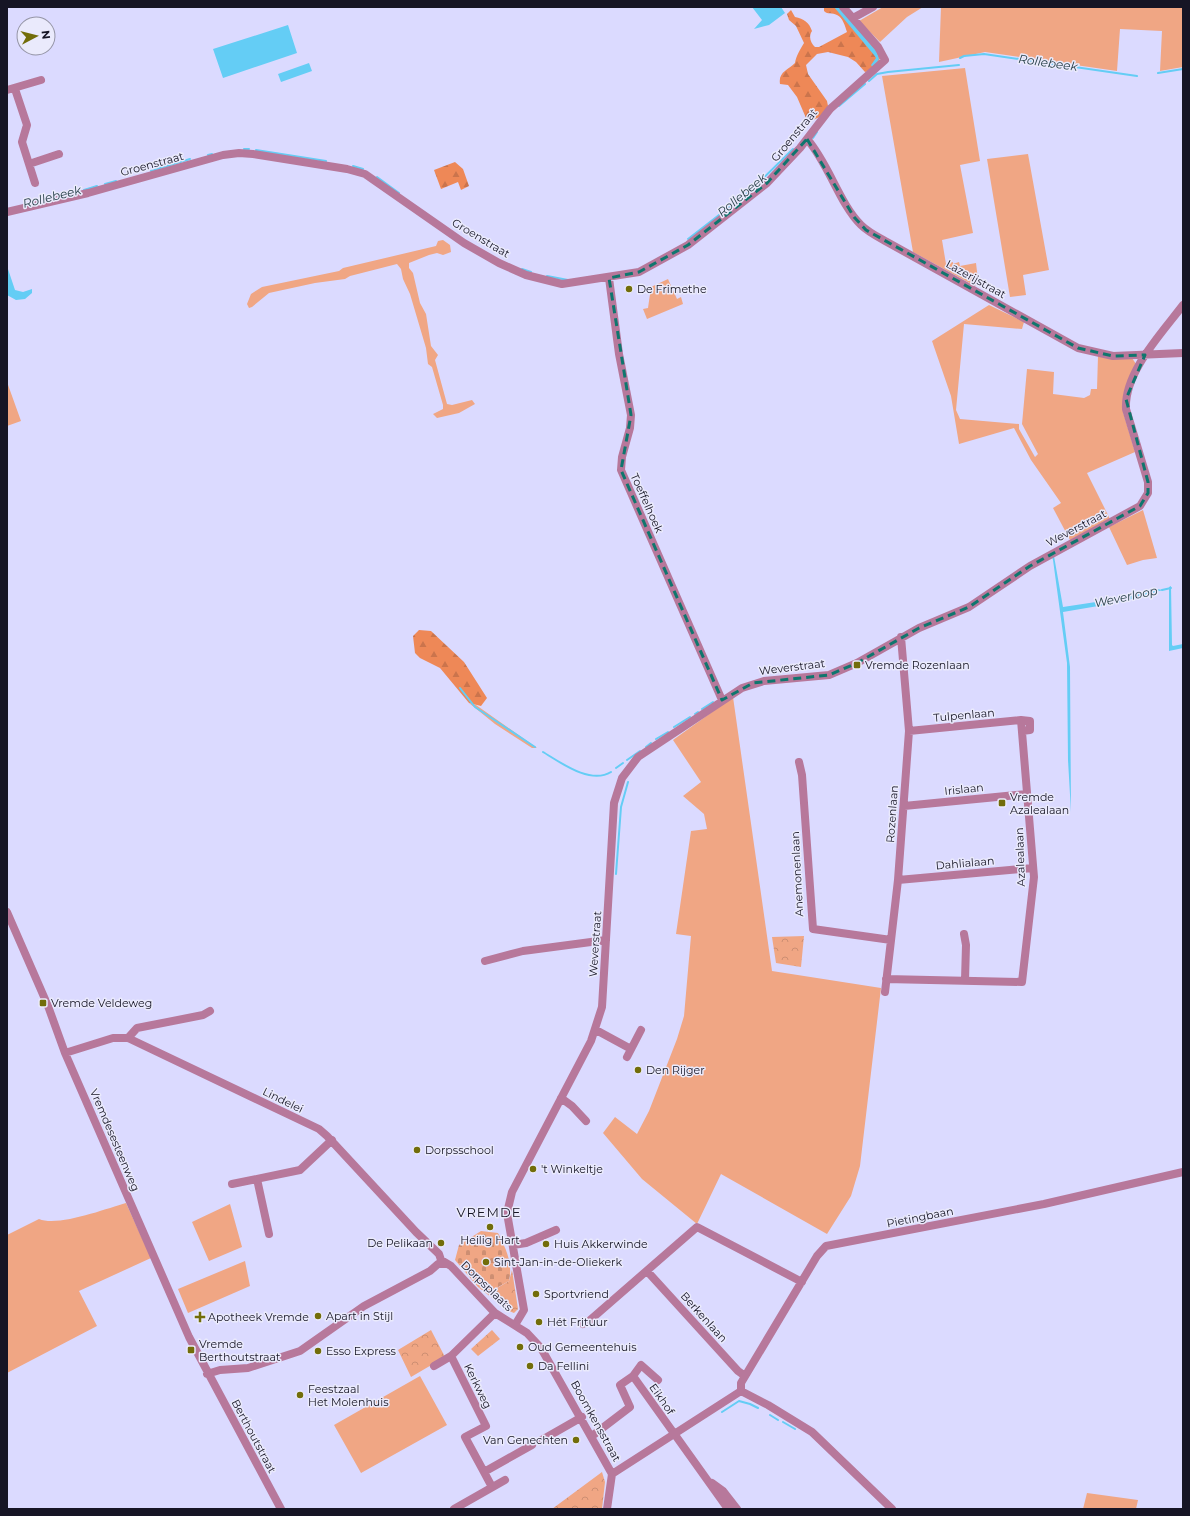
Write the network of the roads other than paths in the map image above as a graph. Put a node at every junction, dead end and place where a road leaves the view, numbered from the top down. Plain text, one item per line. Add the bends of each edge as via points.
1 (843, 7) edge
2 (873, 7) edge
3 (853, 18) junction
4 (41, 80) dead end
5 (11, 89) edge
6 (807, 139) junction
7 (59, 154) dead end
8 (29, 164) junction
9 (35, 183) dead end
10 (7, 212) edge
11 (609, 278) junction
12 (1183, 305) edge
13 (1183, 353) edge
14 (1145, 355) junction
15 (901, 637) junction
16 (722, 700) junction
17 (1021, 720) joint
18 (909, 731) junction
19 (799, 762) dead end
20 (1027, 794) junction
21 (904, 806) junction
22 (1033, 868) junction
23 (898, 880) junction
24 (7, 912) edge
25 (964, 934) dead end
26 (606, 940) junction
27 (891, 940) junction
28 (485, 960) dead end
29 (886, 980) junction
30 (965, 980) junction
31 (884, 992) dead end
32 (210, 1011) dead end
33 (596, 1030) junction
34 (641, 1030) dead end
35 (128, 1038) junction
36 (631, 1049) junction
37 (66, 1052) junction
38 (628, 1057) dead end
39 (562, 1098) junction
40 (586, 1121) dead end
41 (332, 1140) junction
42 (1183, 1172) edge
43 (258, 1179) junction
44 (232, 1184) dead end
45 (507, 1213) joint
46 (556, 1230) dead end
47 (269, 1234) dead end
48 (512, 1245) junction
49 (447, 1264) junction
50 (648, 1271) junction
51 (802, 1282) junction
52 (495, 1313) junction
53 (583, 1324) dead end
54 (515, 1325) junction
55 (451, 1356) junction
56 (434, 1366) dead end
57 (207, 1374) junction
58 (633, 1376) junction
59 (745, 1376) junction
60 (658, 1380) dead end
61 (741, 1391) junction
62 (582, 1417) junction
63 (674, 1435) junction
64 (592, 1436) junction
65 (540, 1441) dead end
66 (532, 1445) dead end
67 (484, 1472) junction
68 (612, 1474) junction
69 (505, 1480) dead end
70 (709, 1481) junction
71 (492, 1487) junction
72 (280, 1509) edge
73 (454, 1509) edge
74 (607, 1509) edge
75 (728, 1509) edge
76 (737, 1509) edge
77 (892, 1509) edge

1 - 3 street
2 - 3 street
3 - 6 street, Groenstraat via 886,60 830,109
4 - 5 street
5 - 8 street via 27,125 22,142
6 - 11 street, Groenstraat via 767,183 688,245 639,272
6 - 14 street, Lazerijstraat via 824,162 854,217 866,230 1078,348 1112,356
7 - 8 street
8 - 9 street
10 - 11 street, Groenstraat via 88,193 223,155 253,154 365,174 464,243 499,264 526,275 562,284
11 - 16 street, Toeffelhoek via 631,415 621,470
12 - 14 street, Weverstraat
13 - 14 street, Lazerijstraat
14 - 15 street, Weverstraat via 1131,383 1126,409 1148,482 1145,501 1135,510 1030,566 969,607
15 - 16 street, Weverstraat via 857,663 829,674 753,683
15 - 18 street, Rozenlaan
16 - 26 street, Weverstraat via 638,757 622,778 614,803
17 - 18 street, Tulpenlaan
17 - 20 street, Azalealaan via 1030,721 1030,730 1022,732
18 - 21 street, Rozenlaan
19 - 27 street, Anemonenlaan via 812,929
20 - 21 street, Irislaan
20 - 22 street, Azalealaan
21 - 23 street, Rozenlaan
22 - 23 street, Dahlialaan
22 - 30 street, Azalealaan via 1022,982
23 - 27 street, Rozenlaan
24 - 37 street, Vremdesesteenweg
25 - 30 street
26 - 28 street via 523,951
26 - 33 street, Weverstraat via 602,1007
27 - 29 street, Rozenlaan
29 - 30 street
29 - 31 street, Rozenlaan
32 - 35 street via 203,1015 137,1028
33 - 36 street
33 - 39 street, Weverstraat
34 - 36 street
35 - 37 street, Lindelei via 113,1038
35 - 41 street, Lindelei via 318,1129
36 - 38 street
37 - 57 street, Vremdesesteenweg
39 - 40 street
39 - 45 street, Weverstraat via 512,1192
41 - 43 street via 300,1170
41 - 49 street, Lindelei
42 - 51 street, Pietingbaan via 1044,1204 826,1246
43 - 44 street
43 - 47 street
45 - 48 street, Dorpsplaats
46 - 48 street via 526,1243
48 - 54 street, Dorpsplaats via 524,1310
49 - 52 street, Dorpsplaats
49 - 57 street via 438,1264 430,1271 364,1306 298,1353 248,1368 220,1370
50 - 51 street via 697,1227
50 - 53 street
50 - 59 street, Berkenlaan
51 - 59 street, Pietingbaan
52 - 54 street, Dorpsplaats
52 - 55 street, Kerkweg
54 - 62 street, Boomkensstraat via 541,1348
55 - 56 street, Kerkweg
55 - 67 street, Kerkweg via 486,1426 465,1437
57 - 72 street, Berthoutstraat
58 - 60 street, Eikhof via 641,1365
58 - 63 street, Eikhof
58 - 64 street, Eikhof via 620,1385 630,1408
59 - 61 street, Pietingbaan via 740,1384
61 - 63 street
61 - 77 street via 812,1432
62 - 64 street, Boomkensstraat
62 - 65 street
63 - 68 street
63 - 70 street, Eikhof
64 - 68 street, Boomkensstraat
66 - 67 street
67 - 71 street
68 - 74 street
69 - 71 street
70 - 75 street
70 - 76 street via 723,1491
71 - 73 street

